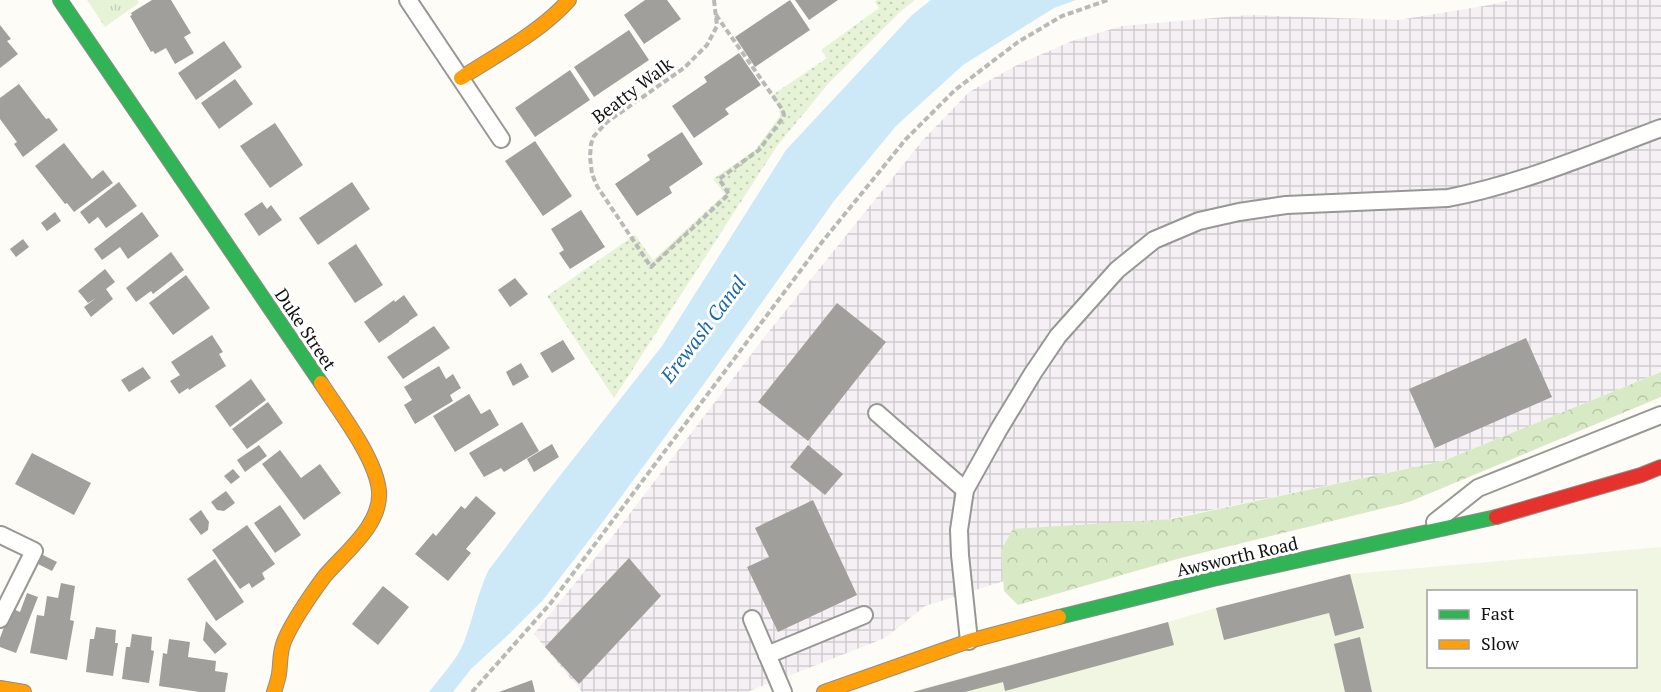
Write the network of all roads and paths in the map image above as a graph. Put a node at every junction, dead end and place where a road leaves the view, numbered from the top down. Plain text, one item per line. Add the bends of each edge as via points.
1 (60, 0) edge
2 (408, 0) edge
3 (568, 0) edge
4 (714, 0) edge
5 (1108, 0) edge
6 (716, 15) junction
7 (461, 78) junction
8 (1661, 128) edge
9 (501, 139) dead end
10 (878, 413) dead end
11 (1661, 415) edge
12 (1661, 467) edge
13 (965, 490) junction
14 (1420, 534) junction
15 (1, 535) edge
16 (864, 615) dead end
17 (0, 619) edge
18 (752, 619) dead end
19 (969, 641) junction
20 (767, 655) junction
21 (0, 688) edge
22 (24, 692) edge
23 (274, 692) edge
24 (472, 692) edge
25 (783, 692) edge
26 (824, 692) edge

1 - 23 street, Duke Street via 333,401 378,479 379,507 373,520 294,622 279,656
2 - 7 lane
3 - 7 street via 539,27
4 - 6 path, Beatty Walk
5 - 24 path via 1062,16 1018,42 955,90 906,139 822,242 550,604
6 - 6 path, Beatty Walk via 784,115 759,150 719,179 729,194 651,267 592,174 591,144 607,122 684,68 707,45 717,26
7 - 9 lane
8 - 13 lane via 1562,165 1467,194 1286,205 1199,221 1154,240 1117,270 1058,336
10 - 13 lane
11 - 14 lane via 1478,488
12 - 14 street, Awsworth Road via 1499,516
13 - 19 lane via 959,530
14 - 19 street, Awsworth Road via 1213,579
15 - 17 lane via 34,551
16 - 20 lane
18 - 20 lane
19 - 26 street, Awsworth Road
20 - 25 lane
21 - 22 street

